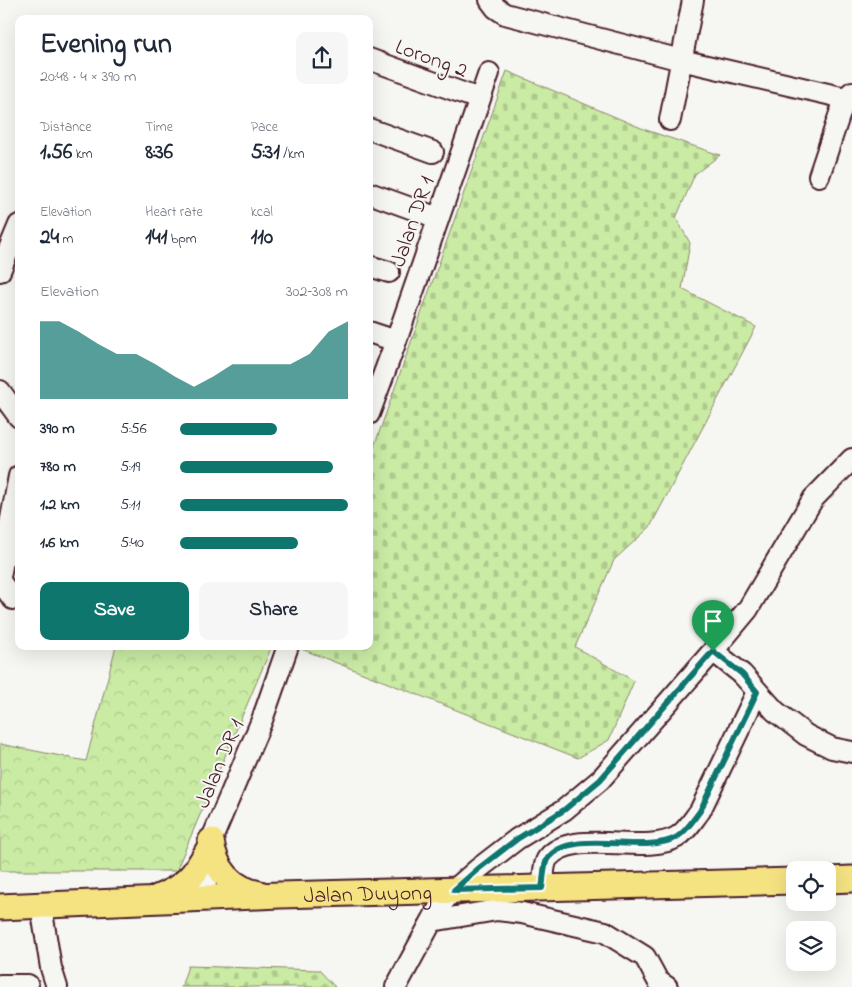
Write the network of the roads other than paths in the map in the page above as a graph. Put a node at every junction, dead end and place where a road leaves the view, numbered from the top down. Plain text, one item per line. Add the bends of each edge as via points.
1 (490, 0) edge
2 (693, 0) edge
3 (373, 60) edge
4 (681, 60) junction
5 (488, 73) dead end
6 (848, 95) edge
7 (479, 100) junction
8 (670, 120) dead end
9 (373, 130) edge
10 (433, 152) dead end
11 (819, 176) dead end
12 (373, 194) edge
13 (438, 218) junction
14 (15, 235) edge
15 (373, 267) edge
16 (0, 271) edge
17 (389, 272) dead end
18 (373, 333) edge
19 (396, 340) junction
20 (0, 391) edge
21 (373, 399) edge
22 (15, 412) edge
23 (849, 467) edge
24 (15, 498) edge
25 (0, 579) edge
26 (15, 599) edge
27 (287, 650) edge
28 (713, 651) junction
29 (757, 692) junction
30 (852, 752) edge
31 (210, 845) junction
32 (852, 879) edge
33 (786, 880) edge
34 (836, 880) edge
35 (542, 888) junction
36 (454, 890) junction
37 (280, 895) junction
38 (205, 900) junction
39 (148, 902) junction
40 (41, 906) junction
41 (0, 908) edge
42 (432, 921) junction
43 (0, 985) edge
44 (28, 985) dead end
45 (57, 987) edge
46 (396, 987) edge
47 (666, 987) edge

1 - 4 street via 505,14
2 - 4 street
3 - 7 street, Lorong 2
4 - 6 street
4 - 8 street
5 - 7 street, Jalan DR 1
6 - 11 street
7 - 13 street, Jalan DR 1
9 - 10 street
12 - 13 street
13 - 19 street, Jalan DR 1
14 - 16 street
15 - 17 street
18 - 19 street
19 - 21 street, Jalan DR 1
20 - 22 street
23 - 28 street via 813,498 748,609
24 - 25 street
25 - 26 street
27 - 31 street, Jalan DR 1 via 262,720
28 - 29 street via 742,674
28 - 36 street via 600,780 564,810 517,839
29 - 30 street via 806,735 832,748
29 - 35 street via 700,811 689,826 666,842 575,844 558,849 547,859
31 - 37 main road via 227,879 257,893
31 - 38 street, Jalan DR 1
31 - 39 main road via 187,882
32 - 34 main road
33 - 35 main road, Jalan Duyong
35 - 36 main road, Jalan Duyong
36 - 37 main road, Jalan Duyong
36 - 42 street
37 - 38 main road, Jalan Duyong
38 - 39 main road, Jalan Duyong
39 - 40 main road, Jalan Duyong
40 - 41 main road, Jalan Duyong
40 - 45 street
42 - 46 street
42 - 47 street via 497,910 605,932 645,957 658,981
43 - 44 street

